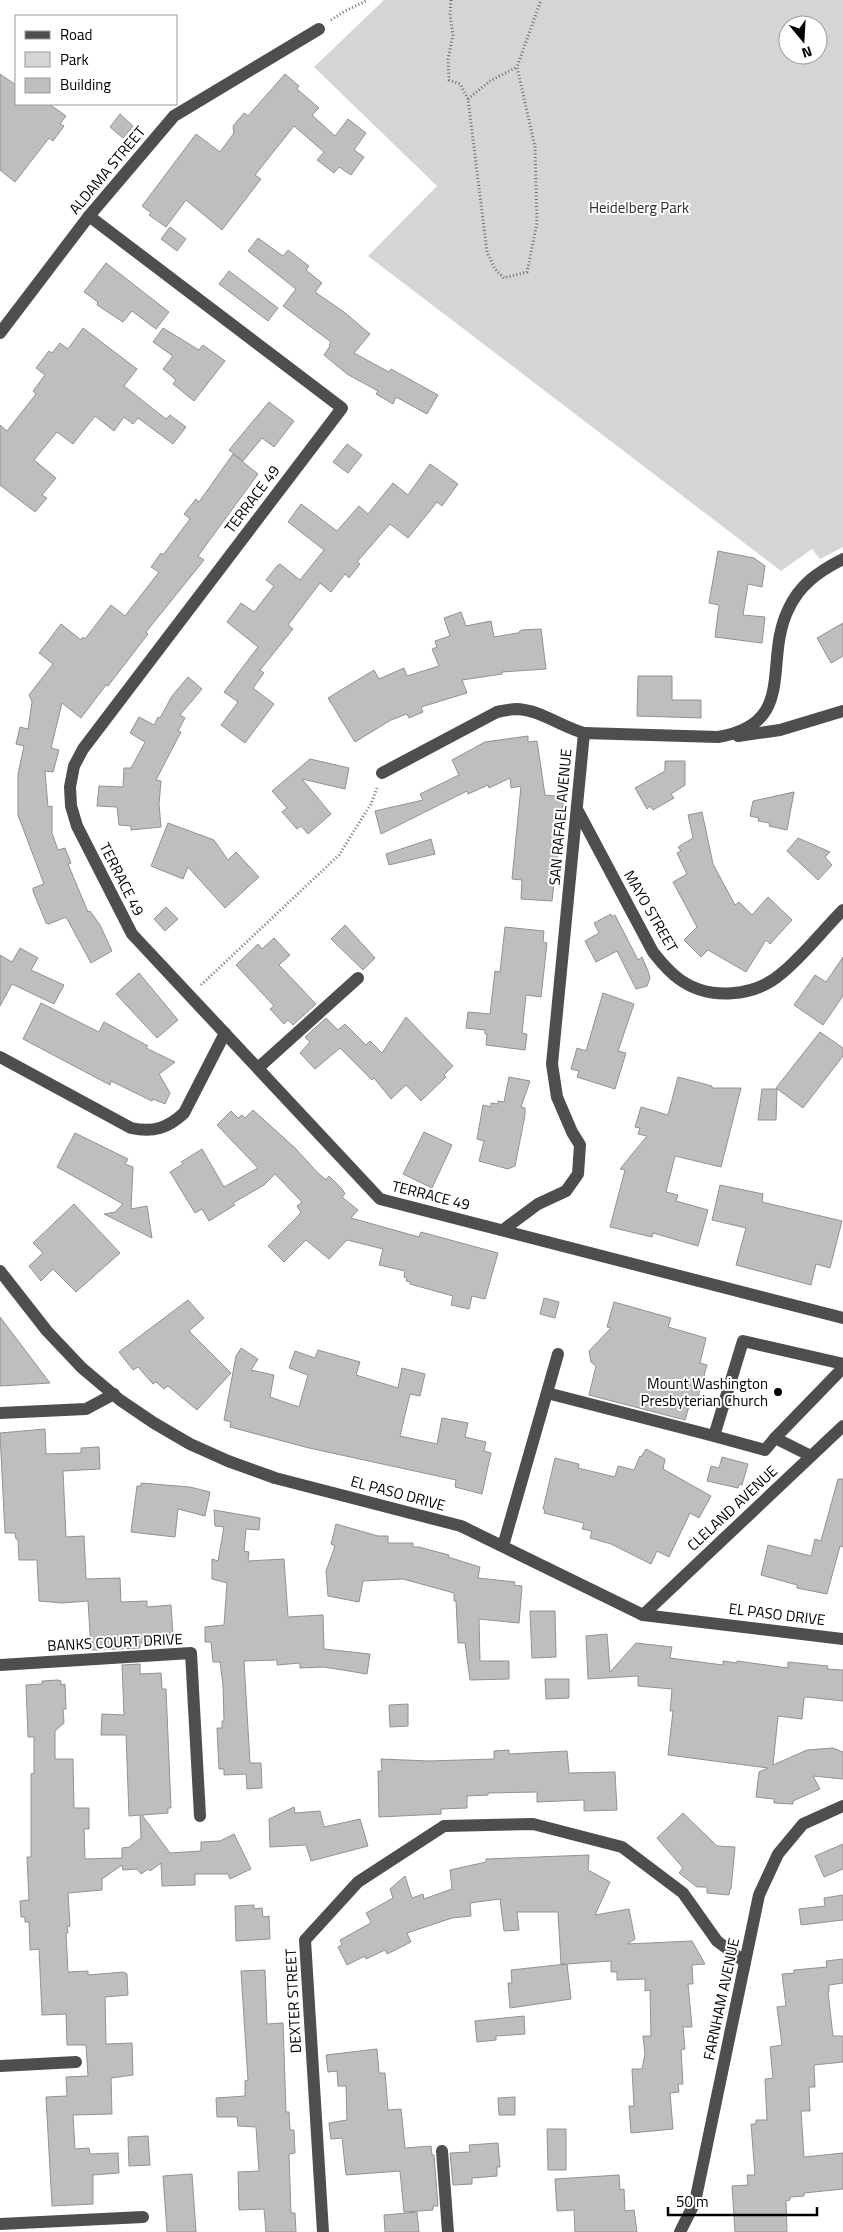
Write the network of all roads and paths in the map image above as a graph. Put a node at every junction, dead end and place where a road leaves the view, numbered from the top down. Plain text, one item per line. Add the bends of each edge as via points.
1 (368, 0) edge
2 (451, 0) edge
3 (541, 0) edge
4 (319, 29) joint
5 (517, 67) junction
6 (468, 98) junction
7 (89, 216) junction
8 (0, 333) edge
9 (843, 560) edge
10 (843, 711) edge
11 (584, 734) junction
12 (718, 737) junction
13 (382, 774) joint
14 (578, 810) junction
15 (843, 910) edge
16 (358, 978) dead end
17 (190, 996) junction
18 (225, 1033) junction
19 (0, 1057) edge
20 (258, 1068) junction
21 (503, 1230) junction
22 (1, 1275) edge
23 (843, 1318) edge
24 (558, 1354) dead end
25 (843, 1364) edge
26 (843, 1368) edge
27 (547, 1393) junction
28 (114, 1394) junction
29 (0, 1413) edge
30 (843, 1426) edge
31 (714, 1436) junction
32 (775, 1438) junction
33 (811, 1456) junction
34 (503, 1546) junction
35 (643, 1615) junction
36 (843, 1638) edge
37 (0, 1665) edge
38 (843, 1806) edge
39 (200, 1816) dead end
40 (745, 1962) junction
41 (76, 2062) dead end
42 (0, 2066) edge
43 (442, 2151) dead end
44 (143, 2217) dead end
45 (0, 2224) edge
46 (323, 2232) edge
47 (448, 2232) edge
48 (680, 2232) edge

1 - 4 path
2 - 6 path via 453,34 448,59 449,80 460,84
3 - 5 path
4 - 7 street, ALDAMA STREET via 174,116
5 - 6 path via 490,81
5 - 6 path via 535,148 537,223 527,272 504,278 495,269 487,252
7 - 8 street, ALDAMA STREET
7 - 17 street, TERRACE 49 via 342,408 82,749 74,766 70,787 77,826 132,934
9 - 12 street, SAN RAFAEL AVENUE via 824,568 809,580 787,611 772,697 764,714 753,726 738,734
10 - 12 street via 780,730
11 - 12 street, SAN RAFAEL AVENUE
11 - 13 street via 533,712 516,709 497,712
11 - 14 street, SAN RAFAEL AVENUE
13 - 17 path via 371,804 339,855
14 - 15 street, MAYO STREET via 653,952 681,980 703,990 724,994 764,985 782,974
14 - 21 street, SAN RAFAEL AVENUE via 552,1064 557,1098 580,1145 578,1174 566,1191 538,1204
16 - 20 street
17 - 18 street, TERRACE 49
18 - 19 street via 184,1113 174,1123 145,1131 132,1128
18 - 20 street, TERRACE 49
20 - 21 street, TERRACE 49 via 380,1199
21 - 23 street, TERRACE 49
22 - 28 street, EL PASO DRIVE via 82,1368
24 - 27 street
25 - 31 street via 743,1341
26 - 32 street
27 - 31 street
27 - 34 street
28 - 29 street via 86,1409
28 - 34 street, EL PASO DRIVE via 154,1423 228,1462 275,1478 461,1526
30 - 33 street, CLELAND AVENUE
31 - 32 street via 765,1450
32 - 33 street
33 - 35 street, CLELAND AVENUE
34 - 35 street, EL PASO DRIVE
35 - 36 street, EL PASO DRIVE
37 - 39 street, BANKS COURT DRIVE via 190,1653
38 - 40 street, FARNHAM AVENUE via 803,1824 778,1854 759,1895
40 - 46 street, DEXTER STREET via 717,1941 683,1893 622,1847 533,1824 444,1826 358,1882 305,1940
40 - 48 street, FARNHAM AVENUE via 695,2202
41 - 42 street
43 - 47 street
44 - 45 street

